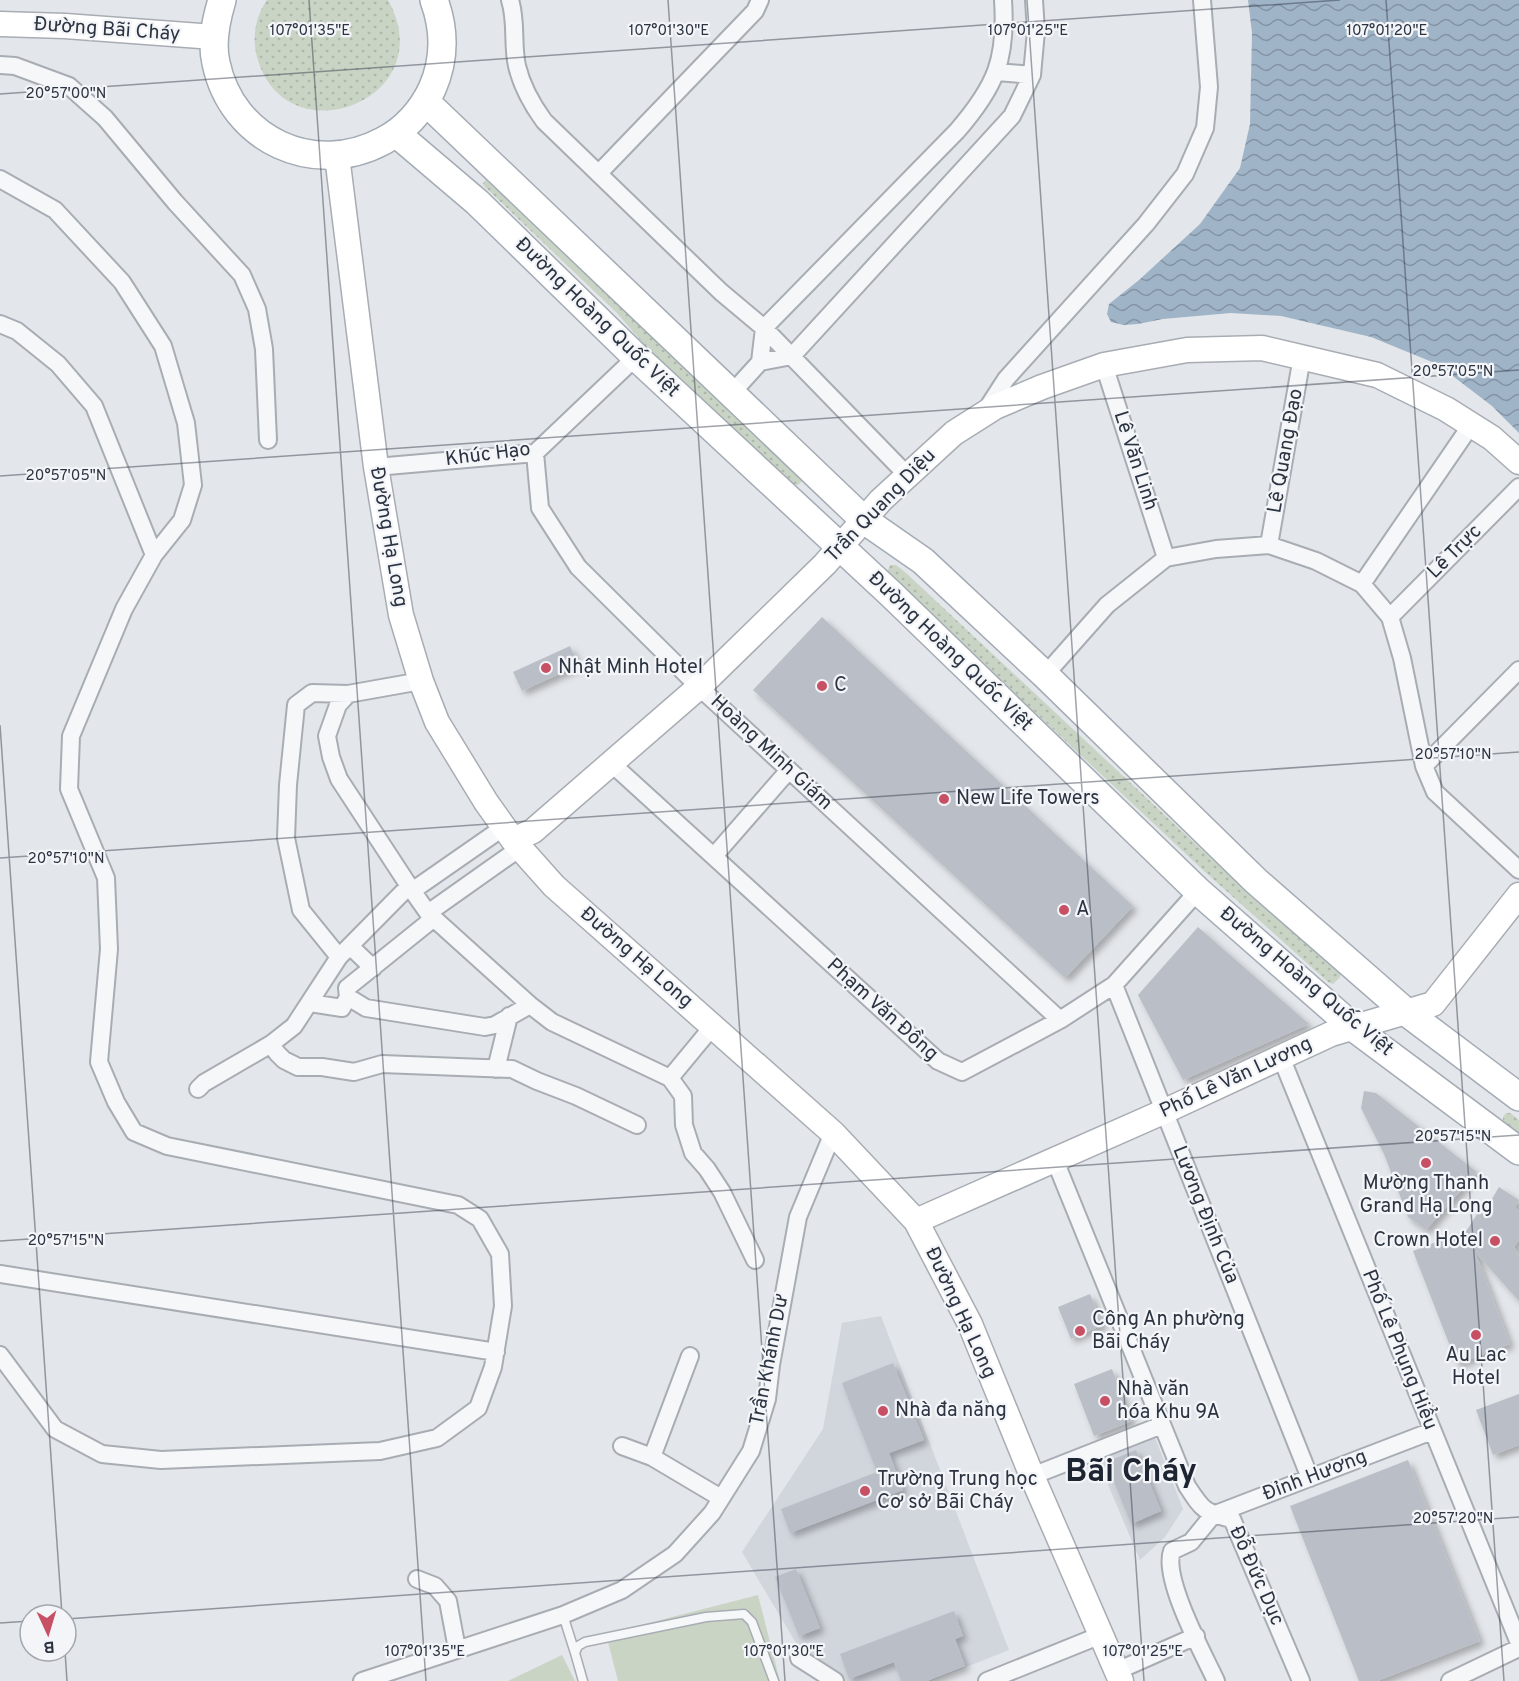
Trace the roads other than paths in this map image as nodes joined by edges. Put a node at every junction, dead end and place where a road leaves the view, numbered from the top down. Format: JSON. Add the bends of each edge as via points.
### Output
{"nodes":[{"id":1,"x":222,"y":0,"type":"edge"},
{"id":2,"x":434,"y":0,"type":"edge"},
{"id":3,"x":510,"y":0,"type":"edge"},
{"id":4,"x":760,"y":0,"type":"edge"},
{"id":5,"x":1003,"y":0,"type":"edge"},
{"id":6,"x":1034,"y":0,"type":"edge"},
{"id":7,"x":1202,"y":0,"type":"edge"},
{"id":8,"x":0,"y":24,"type":"edge"},
{"id":9,"x":214,"y":38,"type":"junction"},
{"id":10,"x":0,"y":65,"type":"edge"},
{"id":11,"x":997,"y":72,"type":"junction"},
{"id":12,"x":1032,"y":75,"type":"junction"},
{"id":13,"x":426,"y":102,"type":"junction"},
{"id":14,"x":397,"y":134,"type":"junction"},
{"id":15,"x":337,"y":156,"type":"junction"},
{"id":16,"x":598,"y":173,"type":"junction"},
{"id":17,"x":0,"y":179,"type":"edge"},
{"id":18,"x":0,"y":324,"type":"edge"},
{"id":19,"x":764,"y":328,"type":"junction"},
{"id":20,"x":792,"y":356,"type":"junction"},
{"id":21,"x":636,"y":357,"type":"junction"},
{"id":22,"x":1302,"y":357,"type":"junction"},
{"id":23,"x":760,"y":362,"type":"junction"},
{"id":24,"x":1104,"y":365,"type":"junction"},
{"id":25,"x":731,"y":394,"type":"junction"},
{"id":26,"x":983,"y":415,"type":"junction"},
{"id":27,"x":1471,"y":425,"type":"junction"},
{"id":28,"x":268,"y":440,"type":"dead end"},
{"id":29,"x":535,"y":453,"type":"junction"},
{"id":30,"x":1519,"y":462,"type":"edge"},
{"id":31,"x":375,"y":467,"type":"junction"},
{"id":32,"x":907,"y":475,"type":"junction"},
{"id":33,"x":1519,"y":487,"type":"edge"},
{"id":34,"x":864,"y":520,"type":"junction"},
{"id":35,"x":1269,"y":545,"type":"junction"},
{"id":36,"x":840,"y":547,"type":"junction"},
{"id":37,"x":154,"y":555,"type":"junction"},
{"id":38,"x":1166,"y":558,"type":"junction"},
{"id":39,"x":1362,"y":584,"type":"junction"},
{"id":40,"x":1390,"y":617,"type":"junction"},
{"id":41,"x":1519,"y":670,"type":"edge"},
{"id":42,"x":1045,"y":675,"type":"junction"},
{"id":43,"x":421,"y":681,"type":"junction"},
{"id":44,"x":699,"y":687,"type":"junction"},
{"id":45,"x":348,"y":694,"type":"junction"},
{"id":46,"x":610,"y":762,"type":"junction"},
{"id":47,"x":1424,"y":766,"type":"junction"},
{"id":48,"x":789,"y":770,"type":"junction"},
{"id":49,"x":512,"y":838,"type":"junction"},
{"id":50,"x":714,"y":856,"type":"junction"},
{"id":51,"x":1519,"y":870,"type":"edge"},
{"id":52,"x":411,"y":889,"type":"junction"},
{"id":53,"x":1198,"y":891,"type":"junction"},
{"id":54,"x":1519,"y":895,"type":"edge"},
{"id":55,"x":431,"y":916,"type":"junction"},
{"id":56,"x":345,"y":952,"type":"junction"},
{"id":57,"x":373,"y":968,"type":"junction"},
{"id":58,"x":1114,"y":985,"type":"junction"},
{"id":59,"x":348,"y":997,"type":"junction"},
{"id":60,"x":310,"y":1003,"type":"junction"},
{"id":61,"x":530,"y":1005,"type":"junction"},
{"id":62,"x":1407,"y":1012,"type":"junction"},
{"id":63,"x":509,"y":1016,"type":"junction"},
{"id":64,"x":1060,"y":1020,"type":"junction"},
{"id":65,"x":713,"y":1026,"type":"junction"},
{"id":66,"x":1354,"y":1028,"type":"junction"},
{"id":67,"x":271,"y":1044,"type":"junction"},
{"id":68,"x":1281,"y":1057,"type":"junction"},
{"id":69,"x":495,"y":1070,"type":"junction"},
{"id":70,"x":670,"y":1078,"type":"junction"},
{"id":71,"x":198,"y":1089,"type":"dead end"},
{"id":72,"x":1519,"y":1097,"type":"edge"},
{"id":73,"x":1163,"y":1112,"type":"junction"},
{"id":74,"x":637,"y":1125,"type":"dead end"},
{"id":75,"x":833,"y":1133,"type":"junction"},
{"id":76,"x":1519,"y":1151,"type":"edge"},
{"id":77,"x":1054,"y":1158,"type":"junction"},
{"id":78,"x":916,"y":1221,"type":"junction"},
{"id":79,"x":755,"y":1260,"type":"dead end"},
{"id":80,"x":0,"y":1274,"type":"edge"},
{"id":81,"x":496,"y":1352,"type":"junction"},
{"id":82,"x":0,"y":1354,"type":"edge"},
{"id":83,"x":690,"y":1356,"type":"dead end"},
{"id":84,"x":1162,"y":1425,"type":"junction"},
{"id":85,"x":1432,"y":1431,"type":"junction"},
{"id":86,"x":622,"y":1446,"type":"dead end"},
{"id":87,"x":652,"y":1457,"type":"junction"},
{"id":88,"x":1032,"y":1476,"type":"junction"},
{"id":89,"x":1310,"y":1478,"type":"junction"},
{"id":90,"x":721,"y":1498,"type":"junction"},
{"id":91,"x":1213,"y":1515,"type":"junction"},
{"id":92,"x":417,"y":1579,"type":"dead end"},
{"id":93,"x":563,"y":1615,"type":"junction"},
{"id":94,"x":1101,"y":1635,"type":"junction"},
{"id":95,"x":1196,"y":1636,"type":"junction"},
{"id":96,"x":1519,"y":1643,"type":"edge"},
{"id":97,"x":1519,"y":1648,"type":"edge"},
{"id":98,"x":457,"y":1649,"type":"junction"},
{"id":99,"x":574,"y":1653,"type":"junction"},
{"id":100,"x":799,"y":1658,"type":"dead end"},
{"id":101,"x":1119,"y":1676,"type":"edge"},
{"id":102,"x":362,"y":1681,"type":"edge"},
{"id":103,"x":583,"y":1681,"type":"edge"},
{"id":104,"x":774,"y":1681,"type":"edge"},
{"id":105,"x":835,"y":1681,"type":"edge"},
{"id":106,"x":987,"y":1681,"type":"edge"},
{"id":107,"x":1216,"y":1681,"type":"edge"},
{"id":108,"x":1301,"y":1681,"type":"edge"},
{"id":109,"x":1450,"y":1681,"type":"edge"}],
"edges":[{"from":1,"to":9,"type":"main road"},
{"from":2,"to":13,"type":"main road","via":[[441,19],[443,47],[438,76]]},
{"from":3,"to":16,"type":"street","via":[[515,15],[517,64],[528,99],[544,121]]},
{"from":4,"to":16,"type":"street","via":[[755,11]]},
{"from":5,"to":11,"type":"street","via":[[1005,31]]},
{"from":6,"to":12,"type":"street"},
{"from":7,"to":26,"type":"street","via":[[1209,87],[1205,128],[1185,174],[1146,224],[1006,379]]},
{"from":8,"to":9,"type":"main road","name":"Đường Bãi Cháy"},
{"from":9,"to":15,"type":"main road","via":[[215,62],[222,85],[249,124],[289,150]]},
{"from":10,"to":28,"type":"street","via":[[15,66],[69,86],[105,118],[242,275],[257,309],[264,349]]},
{"from":11,"to":12,"type":"street"},
{"from":11,"to":19,"type":"street","via":[[976,109],[957,131]]},
{"from":12,"to":20,"type":"street","via":[[1012,116]]},
{"from":13,"to":14,"type":"main road"},
{"from":13,"to":25,"type":"main road","name":"Đường Hoàng Quốc Việt"},
{"from":14,"to":15,"type":"main road","via":[[368,149]]},
{"from":14,"to":21,"type":"main road","name":"Đường Hoàng Quốc Việt","via":[[477,202]]},
{"from":15,"to":31,"type":"main road","name":"Đường Hạ Long"},
{"from":16,"to":19,"type":"street","via":[[721,292]]},
{"from":17,"to":37,"type":"street","via":[[55,210],[122,282],[163,346],[186,423],[193,485],[182,520]]},
{"from":18,"to":37,"type":"street","via":[[17,331],[58,364],[93,406]]},
{"from":19,"to":20,"type":"street"},
{"from":19,"to":23,"type":"street"},
{"from":20,"to":23,"type":"street"},
{"from":20,"to":32,"type":"street"},
{"from":21,"to":29,"type":"street","name":"Khúc Hạo"},
{"from":21,"to":36,"type":"main road","name":"Đường Hoàng Quốc Việt"},
{"from":22,"to":24,"type":"main road","name":"Trần Quang Diệu","via":[[1262,348],[1187,350]]},
{"from":22,"to":27,"type":"main road","name":"Trần Quang Diệu","via":[[1377,375]]},
{"from":22,"to":35,"type":"street","name":"Lê Quang Đạo"},
{"from":23,"to":25,"type":"street"},
{"from":24,"to":26,"type":"main road","name":"Trần Quang Diệu","via":[[995,406]]},
{"from":24,"to":38,"type":"street","name":"Lê Văn Linh"},
{"from":25,"to":34,"type":"main road","name":"Đường Hoàng Quốc Việt"},
{"from":26,"to":32,"type":"main road","name":"Trần Quang Diệu","via":[[954,433]]},
{"from":27,"to":30,"type":"main road","name":"Trần Quang Diệu"},
{"from":27,"to":39,"type":"street"},
{"from":29,"to":31,"type":"street","name":"Khúc Hạo"},
{"from":29,"to":44,"type":"street","name":"Hoàng Minh Giám","via":[[540,508],[578,567]]},
{"from":31,"to":43,"type":"main road","name":"Đường Hạ Long","via":[[401,615]]},
{"from":32,"to":34,"type":"main road","name":"Trần Quang Diệu"},
{"from":33,"to":40,"type":"street","name":"Lê Trực"},
{"from":34,"to":36,"type":"main road","name":"Trần Quang Diệu"},
{"from":34,"to":42,"type":"main road","name":"Đường Hoàng Quốc Việt","via":[[923,561]]},
{"from":35,"to":38,"type":"street"},
{"from":35,"to":39,"type":"street","via":[[1316,561]]},
{"from":36,"to":44,"type":"main road","name":"Trần Quang Diệu"},
{"from":36,"to":53,"type":"main road","name":"Đường Hoàng Quốc Việt"},
{"from":37,"to":81,"type":"street","via":[[124,609],[70,735],[69,789],[106,878],[110,949],[99,1062],[116,1102],[134,1132],[167,1146],[458,1205],[480,1219],[500,1254],[503,1306]]},
{"from":38,"to":42,"type":"street","via":[[1107,605]]},
{"from":39,"to":40,"type":"street"},
{"from":40,"to":47,"type":"street"},
{"from":41,"to":47,"type":"street"},
{"from":42,"to":62,"type":"main road","name":"Đường Hoàng Quốc Việt","via":[[1256,881]]},
{"from":43,"to":45,"type":"street"},
{"from":43,"to":49,"type":"main road","name":"Đường Hạ Long","via":[[437,722]]},
{"from":44,"to":46,"type":"main road","name":"Trần Quang Diệu"},
{"from":44,"to":48,"type":"street","name":"Hoàng Minh Giám"},
{"from":45,"to":52,"type":"street","via":[[338,705],[327,736],[331,757],[339,779]]},
{"from":45,"to":56,"type":"street","via":[[312,693],[296,705],[286,838],[301,910]]},
{"from":46,"to":49,"type":"main road","name":"Trần Quang Diệu","via":[[533,831]]},
{"from":46,"to":50,"type":"street","name":"Phạm Văn Đồng"},
{"from":47,"to":51,"type":"street","via":[[1435,792]]},
{"from":48,"to":50,"type":"street"},
{"from":48,"to":64,"type":"street","name":"Hoàng Minh Giám"},
{"from":49,"to":52,"type":"street"},
{"from":49,"to":55,"type":"street"},
{"from":49,"to":65,"type":"main road","name":"Đường Hạ Long","via":[[554,886]]},
{"from":50,"to":64,"type":"street","name":"Phạm Văn Đồng","via":[[938,1061],[962,1072]]},
{"from":52,"to":55,"type":"street"},
{"from":52,"to":56,"type":"street"},
{"from":53,"to":58,"type":"street","name":"Phạm Văn Đồng"},
{"from":53,"to":66,"type":"main road","name":"Đường Hoàng Quốc Việt"},
{"from":54,"to":62,"type":"main road","name":"Phố Lê Văn Lương","via":[[1433,1004]]},
{"from":55,"to":57,"type":"street"},
{"from":55,"to":61,"type":"street"},
{"from":56,"to":57,"type":"street"},
{"from":56,"to":60,"type":"street"},
{"from":57,"to":59,"type":"street","via":[[347,988]]},
{"from":58,"to":64,"type":"street","name":"Phạm Văn Đồng"},
{"from":58,"to":73,"type":"street","name":"Lương Định Của"},
{"from":59,"to":60,"type":"street","via":[[342,1008]]},
{"from":59,"to":63,"type":"street","via":[[366,1008],[473,1026],[495,1025]]},
{"from":60,"to":67,"type":"street","via":[[294,1026]]},
{"from":61,"to":63,"type":"street"},
{"from":61,"to":70,"type":"street","via":[[580,1037]]},
{"from":62,"to":66,"type":"main road","name":"Phố Lê Văn Lương"},
{"from":62,"to":72,"type":"main road","name":"Đường Hoàng Quốc Việt"},
{"from":63,"to":69,"type":"street"},
{"from":65,"to":70,"type":"street"},
{"from":65,"to":75,"type":"main road","name":"Đường Hạ Long"},
{"from":66,"to":68,"type":"main road","name":"Phố Lê Văn Lương"},
{"from":66,"to":76,"type":"main road","name":"Đường Hoàng Quốc Việt"},
{"from":67,"to":69,"type":"street","via":[[284,1060],[298,1067],[354,1072],[382,1064]]},
{"from":67,"to":71,"type":"street"},
{"from":68,"to":73,"type":"main road","name":"Phố Lê Văn Lương"},
{"from":68,"to":85,"type":"street","name":"Phố Lê Phụng Hiểu"},
{"from":69,"to":74,"type":"street","via":[[512,1069]]},
{"from":70,"to":79,"type":"street","via":[[683,1096],[684,1125],[693,1153],[722,1192]]},
{"from":73,"to":77,"type":"main road","name":"Phố Lê Văn Lương"},
{"from":73,"to":89,"type":"street","name":"Lương Định Của"},
{"from":75,"to":78,"type":"main road","name":"Đường Hạ Long"},
{"from":75,"to":90,"type":"street","name":"Trần Khánh Dư","via":[[798,1217],[767,1399],[750,1451]]},
{"from":77,"to":78,"type":"main road","name":"Phố Lê Văn Lương"},
{"from":77,"to":84,"type":"street","name":"Đỗ Đức Dục"},
{"from":78,"to":88,"type":"main road","name":"Đường Hạ Long","via":[[970,1324]]},
{"from":80,"to":81,"type":"street"},
{"from":81,"to":82,"type":"street","via":[[478,1408],[437,1438],[380,1451],[161,1460],[102,1454],[55,1429]]},
{"from":83,"to":87,"type":"street"},
{"from":84,"to":88,"type":"street"},
{"from":84,"to":91,"type":"street","name":"Đỗ Đức Dục","via":[[1187,1486],[1200,1507]]},
{"from":85,"to":89,"type":"street","name":"Đỉnh Hương"},
{"from":85,"to":96,"type":"street","name":"Phố Lê Phụng Hiểu"},
{"from":86,"to":87,"type":"street"},
{"from":87,"to":90,"type":"street"},
{"from":88,"to":94,"type":"main road","name":"Đường Hạ Long"},
{"from":89,"to":91,"type":"street","name":"Đỉnh Hương"},
{"from":90,"to":93,"type":"street","name":"Trần Khánh Dư","via":[[675,1554],[622,1590]]},
{"from":91,"to":95,"type":"street","name":"Đỉnh Hương","via":[[1191,1542],[1172,1551],[1169,1558],[1171,1578]]},
{"from":91,"to":108,"type":"street","name":"Đỗ Đức Dục","via":[[1232,1519]]},
{"from":92,"to":98,"type":"street","via":[[435,1586],[448,1601]]},
{"from":93,"to":98,"type":"street","name":"Trần Khánh Dư"},
{"from":93,"to":99,"type":"lane"},
{"from":94,"to":101,"type":"main road","name":"Đường Hạ Long"},
{"from":94,"to":106,"type":"street"},
{"from":95,"to":101,"type":"street"},
{"from":95,"to":107,"type":"street","name":"Đỉnh Hương"},
{"from":97,"to":109,"type":"street"},
{"from":98,"to":102,"type":"street","name":"Trần Khánh Dư"},
{"from":99,"to":103,"type":"lane"},
{"from":99,"to":104,"type":"lane","via":[[585,1642],[706,1617],[744,1614],[752,1622]]},
{"from":100,"to":105,"type":"street"}]}
